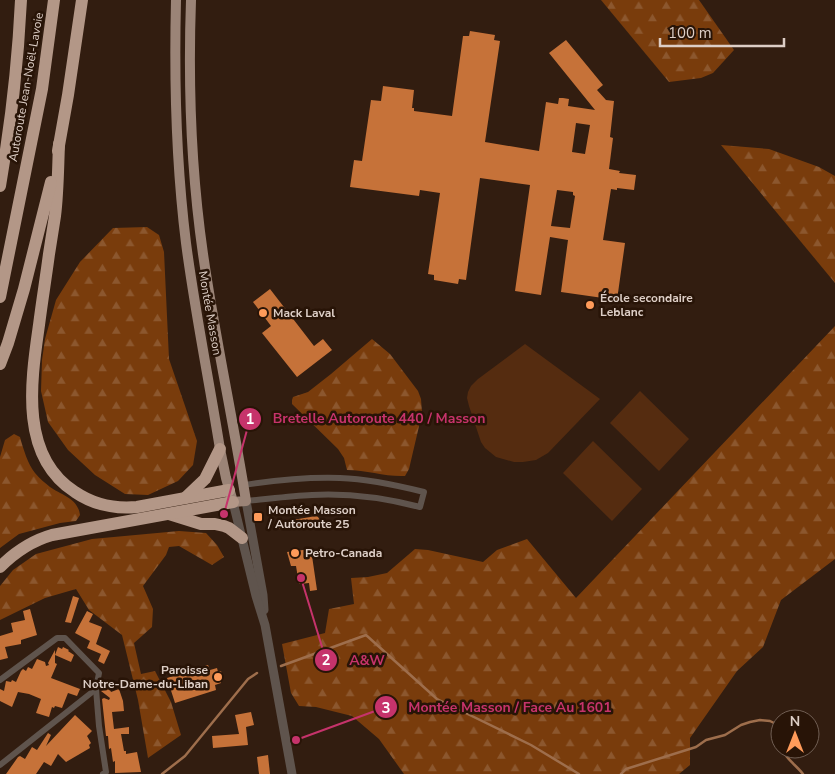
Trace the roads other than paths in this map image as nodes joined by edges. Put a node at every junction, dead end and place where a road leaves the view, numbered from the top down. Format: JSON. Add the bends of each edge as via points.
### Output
{"nodes":[{"id":1,"x":21,"y":0,"type":"edge"},
{"id":2,"x":54,"y":0,"type":"edge"},
{"id":3,"x":82,"y":0,"type":"edge"},
{"id":4,"x":176,"y":0,"type":"edge"},
{"id":5,"x":191,"y":0,"type":"edge"},
{"id":6,"x":59,"y":144,"type":"junction"},
{"id":7,"x":0,"y":186,"type":"edge"},
{"id":8,"x":0,"y":297,"type":"edge"},
{"id":9,"x":0,"y":364,"type":"edge"},
{"id":10,"x":220,"y":449,"type":"junction"},
{"id":11,"x":244,"y":485,"type":"junction"},
{"id":12,"x":231,"y":496,"type":"junction"},
{"id":13,"x":185,"y":498,"type":"junction"},
{"id":14,"x":246,"y":501,"type":"junction"},
{"id":15,"x":167,"y":514,"type":"junction"},
{"id":16,"x":242,"y":538,"type":"junction"},
{"id":17,"x":0,"y":567,"type":"edge"},
{"id":18,"x":265,"y":625,"type":"junction"},
{"id":19,"x":0,"y":680,"type":"edge"},
{"id":20,"x":96,"y":689,"type":"junction"},
{"id":21,"x":0,"y":765,"type":"edge"},
{"id":22,"x":103,"y":774,"type":"edge"},
{"id":23,"x":292,"y":774,"type":"edge"}],
"edges":[{"from":1,"to":7,"type":"highway","name":"Autoroute Jean-Noël-Lavoie","via":[[13,94]]},
{"from":2,"to":8,"type":"highway","name":"Autoroute Jean-Noël-Lavoie","via":[[40,97]]},
{"from":3,"to":6,"type":"highway"},
{"from":4,"to":10,"type":"main road","name":"Montée Masson","via":[[175,100],[180,189]]},
{"from":5,"to":11,"type":"main road","name":"Montée Masson","via":[[194,161],[203,253]]},
{"from":6,"to":9,"type":"highway","via":[[35,247]]},
{"from":6,"to":13,"type":"highway","via":[[55,215],[32,380],[33,415],[39,445],[58,478],[94,502],[127,508]]},
{"from":10,"to":12,"type":"main road","name":"Montée Masson"},
{"from":10,"to":13,"type":"highway","via":[[205,479]]},
{"from":11,"to":12,"type":"main road"},
{"from":11,"to":14,"type":"main road","name":"Montée Masson"},
{"from":11,"to":14,"type":"street","via":[[305,478],[340,478],[424,492],[420,507],[341,495]]},
{"from":12,"to":13,"type":"highway"},
{"from":12,"to":14,"type":"main road"},
{"from":12,"to":15,"type":"highway"},
{"from":12,"to":16,"type":"street","name":"Montée Masson"},
{"from":14,"to":18,"type":"street","name":"Montée Masson","via":[[263,595]]},
{"from":15,"to":16,"type":"highway","via":[[201,524],[224,526]]},
{"from":15,"to":17,"type":"highway","via":[[44,538],[20,550]]},
{"from":16,"to":18,"type":"street","name":"Montée Masson"},
{"from":18,"to":23,"type":"street","name":"Montée Masson"},
{"from":19,"to":20,"type":"street","via":[[58,638],[65,638],[99,674]]},
{"from":20,"to":21,"type":"street"},
{"from":20,"to":22,"type":"street","via":[[106,772]]}]}
